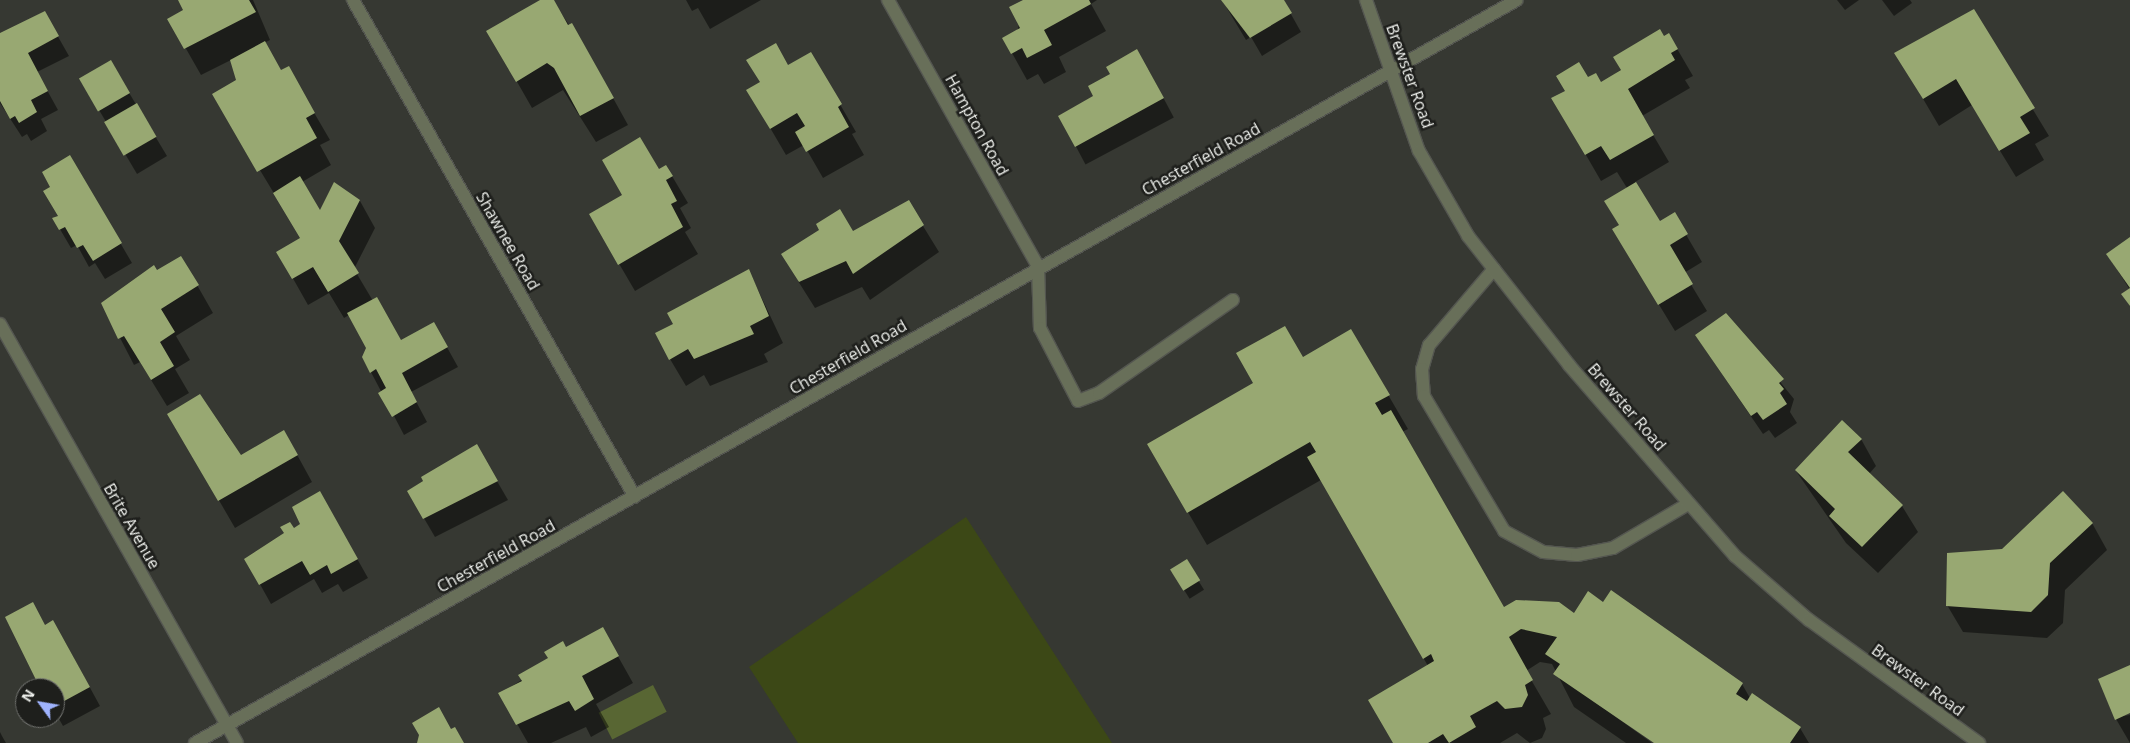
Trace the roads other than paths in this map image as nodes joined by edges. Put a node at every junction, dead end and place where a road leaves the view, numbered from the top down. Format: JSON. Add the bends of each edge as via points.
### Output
{"nodes":[{"id":1,"x":353,"y":0,"type":"edge"},
{"id":2,"x":888,"y":0,"type":"edge"},
{"id":3,"x":1366,"y":0,"type":"edge"},
{"id":4,"x":1517,"y":0,"type":"edge"},
{"id":5,"x":1389,"y":71,"type":"junction"},
{"id":6,"x":1038,"y":266,"type":"junction"},
{"id":7,"x":1494,"y":269,"type":"junction"},
{"id":8,"x":1233,"y":300,"type":"dead end"},
{"id":9,"x":0,"y":324,"type":"edge"},
{"id":10,"x":635,"y":497,"type":"junction"},
{"id":11,"x":1688,"y":504,"type":"junction"},
{"id":12,"x":227,"y":725,"type":"junction"},
{"id":13,"x":195,"y":743,"type":"edge"},
{"id":14,"x":237,"y":743,"type":"edge"},
{"id":15,"x":1979,"y":743,"type":"edge"}],
"edges":[{"from":1,"to":10,"type":"street","name":"Shawnee Road"},
{"from":2,"to":6,"type":"street","name":"Hampton Road"},
{"from":3,"to":5,"type":"street","name":"Brewster Road"},
{"from":4,"to":5,"type":"street","name":"Chesterfield Road"},
{"from":5,"to":6,"type":"street","name":"Chesterfield Road"},
{"from":5,"to":7,"type":"street","name":"Brewster Road","via":[[1419,150],[1468,236]]},
{"from":6,"to":8,"type":"street","via":[[1040,328],[1078,401],[1099,393]]},
{"from":6,"to":10,"type":"street","name":"Chesterfield Road"},
{"from":7,"to":11,"type":"street","name":"Brewster Road"},
{"from":7,"to":11,"type":"street","via":[[1429,345],[1422,369],[1424,396],[1504,531],[1543,552],[1577,555],[1613,548]]},
{"from":9,"to":12,"type":"street","name":"Brite Avenue"},
{"from":10,"to":12,"type":"street","name":"Chesterfield Road"},
{"from":11,"to":15,"type":"street","name":"Brewster Road","via":[[1735,556],[1809,620]]},
{"from":12,"to":13,"type":"street","name":"Chesterfield Road"},
{"from":12,"to":14,"type":"street","name":"Brite Avenue"}]}
